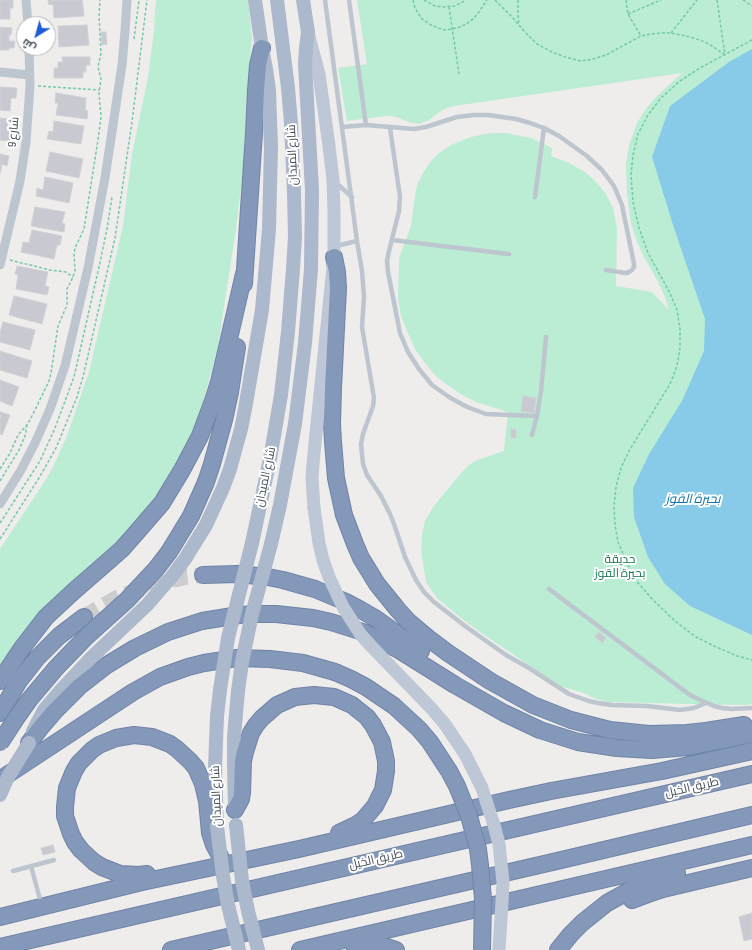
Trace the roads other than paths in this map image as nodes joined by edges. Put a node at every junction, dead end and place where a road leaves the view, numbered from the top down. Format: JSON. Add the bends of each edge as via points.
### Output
{"nodes":[{"id":1,"x":26,"y":0,"type":"edge"},
{"id":2,"x":127,"y":0,"type":"edge"},
{"id":3,"x":255,"y":0,"type":"edge"},
{"id":4,"x":278,"y":0,"type":"edge"},
{"id":5,"x":303,"y":0,"type":"edge"},
{"id":6,"x":325,"y":0,"type":"edge"},
{"id":7,"x":349,"y":0,"type":"edge"},
{"id":8,"x":27,"y":16,"type":"edge"},
{"id":9,"x":308,"y":32,"type":"junction"},
{"id":10,"x":262,"y":48,"type":"junction"},
{"id":11,"x":29,"y":56,"type":"edge"},
{"id":12,"x":0,"y":72,"type":"edge"},
{"id":13,"x":30,"y":75,"type":"junction"},
{"id":14,"x":366,"y":125,"type":"junction"},
{"id":15,"x":342,"y":127,"type":"junction"},
{"id":16,"x":390,"y":128,"type":"junction"},
{"id":17,"x":544,"y":128,"type":"junction"},
{"id":18,"x":332,"y":180,"type":"junction"},
{"id":19,"x":352,"y":197,"type":"junction"},
{"id":20,"x":535,"y":197,"type":"dead end"},
{"id":21,"x":4,"y":230,"type":"edge"},
{"id":22,"x":392,"y":240,"type":"junction"},
{"id":23,"x":357,"y":241,"type":"junction"},
{"id":24,"x":334,"y":252,"type":"junction"},
{"id":25,"x":509,"y":254,"type":"dead end"},
{"id":26,"x":1,"y":261,"type":"edge"},
{"id":27,"x":606,"y":270,"type":"dead end"},
{"id":28,"x":244,"y":274,"type":"junction"},
{"id":29,"x":546,"y":337,"type":"dead end"},
{"id":30,"x":537,"y":416,"type":"junction"},
{"id":31,"x":532,"y":435,"type":"dead end"},
{"id":32,"x":0,"y":504,"type":"edge"},
{"id":33,"x":203,"y":575,"type":"tunnel mouth"},
{"id":34,"x":549,"y":589,"type":"dead end"},
{"id":35,"x":84,"y":617,"type":"tunnel mouth"},
{"id":36,"x":0,"y":681,"type":"edge"},
{"id":37,"x":706,"y":703,"type":"junction"},
{"id":38,"x":752,"y":708,"type":"edge"},
{"id":39,"x":0,"y":713,"type":"edge"},
{"id":40,"x":504,"y":713,"type":"junction"},
{"id":41,"x":752,"y":724,"type":"edge"},
{"id":42,"x":752,"y":734,"type":"edge"},
{"id":43,"x":29,"y":743,"type":"junction"},
{"id":44,"x":0,"y":744,"type":"edge"},
{"id":45,"x":752,"y":751,"type":"edge"},
{"id":46,"x":752,"y":774,"type":"edge"},
{"id":47,"x":0,"y":779,"type":"edge"},
{"id":48,"x":0,"y":795,"type":"edge"},
{"id":49,"x":752,"y":814,"type":"edge"},
{"id":50,"x":236,"y":818,"type":"junction"},
{"id":51,"x":213,"y":826,"type":"junction"},
{"id":52,"x":752,"y":845,"type":"edge"},
{"id":53,"x":299,"y":849,"type":"junction"},
{"id":54,"x":752,"y":855,"type":"edge"},
{"id":55,"x":220,"y":856,"type":"joint"},
{"id":56,"x":54,"y":860,"type":"dead end"},
{"id":57,"x":32,"y":866,"type":"junction"},
{"id":58,"x":752,"y":868,"type":"edge"},
{"id":59,"x":13,"y":871,"type":"dead end"},
{"id":60,"x":188,"y":872,"type":"junction"},
{"id":61,"x":483,"y":899,"type":"junction"},
{"id":62,"x":42,"y":907,"type":"junction"},
{"id":63,"x":0,"y":917,"type":"edge"},
{"id":64,"x":0,"y":947,"type":"edge"},
{"id":65,"x":171,"y":950,"type":"edge"},
{"id":66,"x":239,"y":950,"type":"edge"},
{"id":67,"x":258,"y":950,"type":"edge"},
{"id":68,"x":300,"y":950,"type":"edge"},
{"id":69,"x":329,"y":950,"type":"edge"},
{"id":70,"x":396,"y":950,"type":"edge"},
{"id":71,"x":472,"y":950,"type":"edge"},
{"id":72,"x":482,"y":950,"type":"edge"},
{"id":73,"x":499,"y":950,"type":"edge"},
{"id":74,"x":558,"y":950,"type":"edge"},
{"id":75,"x":566,"y":950,"type":"edge"}],
"edges":[{"from":1,"to":8,"type":"street"},
{"from":2,"to":32,"type":"street","via":[[122,65],[105,178],[88,268],[68,352],[58,388],[41,429],[21,470]]},
{"from":3,"to":10,"type":"main road"},
{"from":4,"to":51,"type":"main road","name":"شارع الميدان","bridge":true,"via":[[291,123],[294,261],[281,395],[270,459],[228,638],[220,690]]},
{"from":5,"to":9,"type":"main road","name":"شارع الميدان"},
{"from":6,"to":15,"type":"lane"},
{"from":7,"to":14,"type":"lane"},
{"from":9,"to":18,"type":"main road","via":[[319,74]]},
{"from":9,"to":50,"type":"main road","name":"شارع الميدان","bridge":true,"via":[[305,64],[312,232],[306,343],[288,464],[242,662],[234,744]]},
{"from":10,"to":28,"type":"highway","via":[[256,90]]},
{"from":10,"to":43,"type":"main road","via":[[270,111],[269,229],[262,310],[241,430],[230,469],[215,507],[185,559],[147,605],[86,663],[44,710]]},
{"from":11,"to":13,"type":"street","name":"شارع 9"},
{"from":12,"to":13,"type":"street"},
{"from":13,"to":21,"type":"street","name":"شارع 9","via":[[26,142],[20,181]]},
{"from":14,"to":15,"type":"lane"},
{"from":14,"to":16,"type":"lane"},
{"from":15,"to":19,"type":"lane"},
{"from":16,"to":17,"type":"lane","via":[[414,129],[457,117],[481,115],[516,119]]},
{"from":16,"to":22,"type":"lane","via":[[400,197]]},
{"from":17,"to":20,"type":"lane"},
{"from":17,"to":27,"type":"lane","via":[[573,145],[597,165],[614,186],[622,205],[634,267],[626,273]]},
{"from":18,"to":19,"type":"lane"},
{"from":18,"to":24,"type":"main road"},
{"from":19,"to":23,"type":"lane"},
{"from":21,"to":26,"type":"street","name":"شارع 9"},
{"from":22,"to":25,"type":"lane"},
{"from":22,"to":30,"type":"lane","via":[[387,261],[400,333],[408,352],[432,385],[467,407],[486,414]]},
{"from":23,"to":24,"type":"lane"},
{"from":23,"to":37,"type":"lane","via":[[364,286],[362,327],[374,398],[361,444],[363,464],[384,502],[409,566],[424,592],[441,608],[506,655],[574,696],[612,705],[642,705],[680,710]]},
{"from":24,"to":41,"type":"highway","via":[[338,288],[332,424],[336,478],[344,515],[355,544],[377,584],[398,610],[428,638],[490,681],[533,705],[571,720],[610,730],[649,734],[706,731]]},
{"from":24,"to":73,"type":"main road","bridge":true,"via":[[312,478],[316,526],[323,560],[333,588],[358,630],[444,723],[465,754],[482,788],[494,825],[501,863]]},
{"from":28,"to":36,"type":"highway","via":[[213,401],[191,454],[172,487],[150,518],[122,549],[46,617]]},
{"from":28,"to":44,"type":"highway","bridge":true,"via":[[239,335],[230,392],[206,482],[191,516],[156,569],[51,673],[29,700]]},
{"from":29,"to":30,"type":"lane"},
{"from":30,"to":31,"type":"lane"},
{"from":33,"to":40,"type":"highway","via":[[237,574],[268,577],[315,589],[346,602],[381,623]]},
{"from":34,"to":37,"type":"lane","via":[[690,695]]},
{"from":35,"to":39,"type":"highway","via":[[59,636],[37,658],[19,681]]},
{"from":37,"to":38,"type":"lane","via":[[731,709]]},
{"from":40,"to":42,"type":"highway","via":[[558,736],[597,746],[628,749],[688,747]]},
{"from":40,"to":43,"type":"highway","via":[[383,641],[349,627],[313,618],[257,614],[202,621],[151,639],[93,676],[54,712]]},
{"from":43,"to":48,"type":"main road","bridge":true,"via":[[11,771]]},
{"from":45,"to":53,"type":"highway","via":[[523,797]]},
{"from":46,"to":64,"type":"highway","name":"طريق الخيل"},
{"from":47,"to":61,"type":"highway","bridge":true,"via":[[133,692],[174,671],[237,658],[292,661],[318,667],[351,679],[394,706],[419,729],[440,756],[469,816],[478,849]]},
{"from":49,"to":65,"type":"highway"},
{"from":50,"to":53,"type":"highway","via":[[242,793],[243,761],[247,742],[256,725],[269,711],[295,697],[314,695],[334,697],[352,705],[370,721],[382,742],[386,761],[383,790],[375,806],[356,825],[340,833],[315,840]]},
{"from":50,"to":67,"type":"main road","name":"شارع الميدان","bridge":true,"via":[[242,881]]},
{"from":51,"to":55,"type":"highway","via":[[210,833]]},
{"from":51,"to":60,"type":"highway","via":[[206,792],[196,768],[170,744],[152,737],[125,736],[99,745],[79,763],[70,779],[64,806],[67,825],[75,842],[94,862],[111,871],[129,875],[169,870]]},
{"from":52,"to":68,"type":"highway"},
{"from":53,"to":60,"type":"highway"},
{"from":54,"to":74,"type":"highway","via":[[670,874],[636,887],[594,913]]},
{"from":55,"to":66,"type":"main road","bridge":true},
{"from":56,"to":57,"type":"lane"},
{"from":57,"to":59,"type":"lane"},
{"from":57,"to":62,"type":"lane"},
{"from":58,"to":75,"type":"highway","via":[[686,883],[648,894],[620,906],[606,914]]},
{"from":60,"to":62,"type":"highway"},
{"from":61,"to":71,"type":"highway","via":[[476,917]]},
{"from":61,"to":72,"type":"highway","bridge":true},
{"from":62,"to":63,"type":"highway"},
{"from":69,"to":70,"type":"highway","via":[[355,944],[384,946]]}]}
